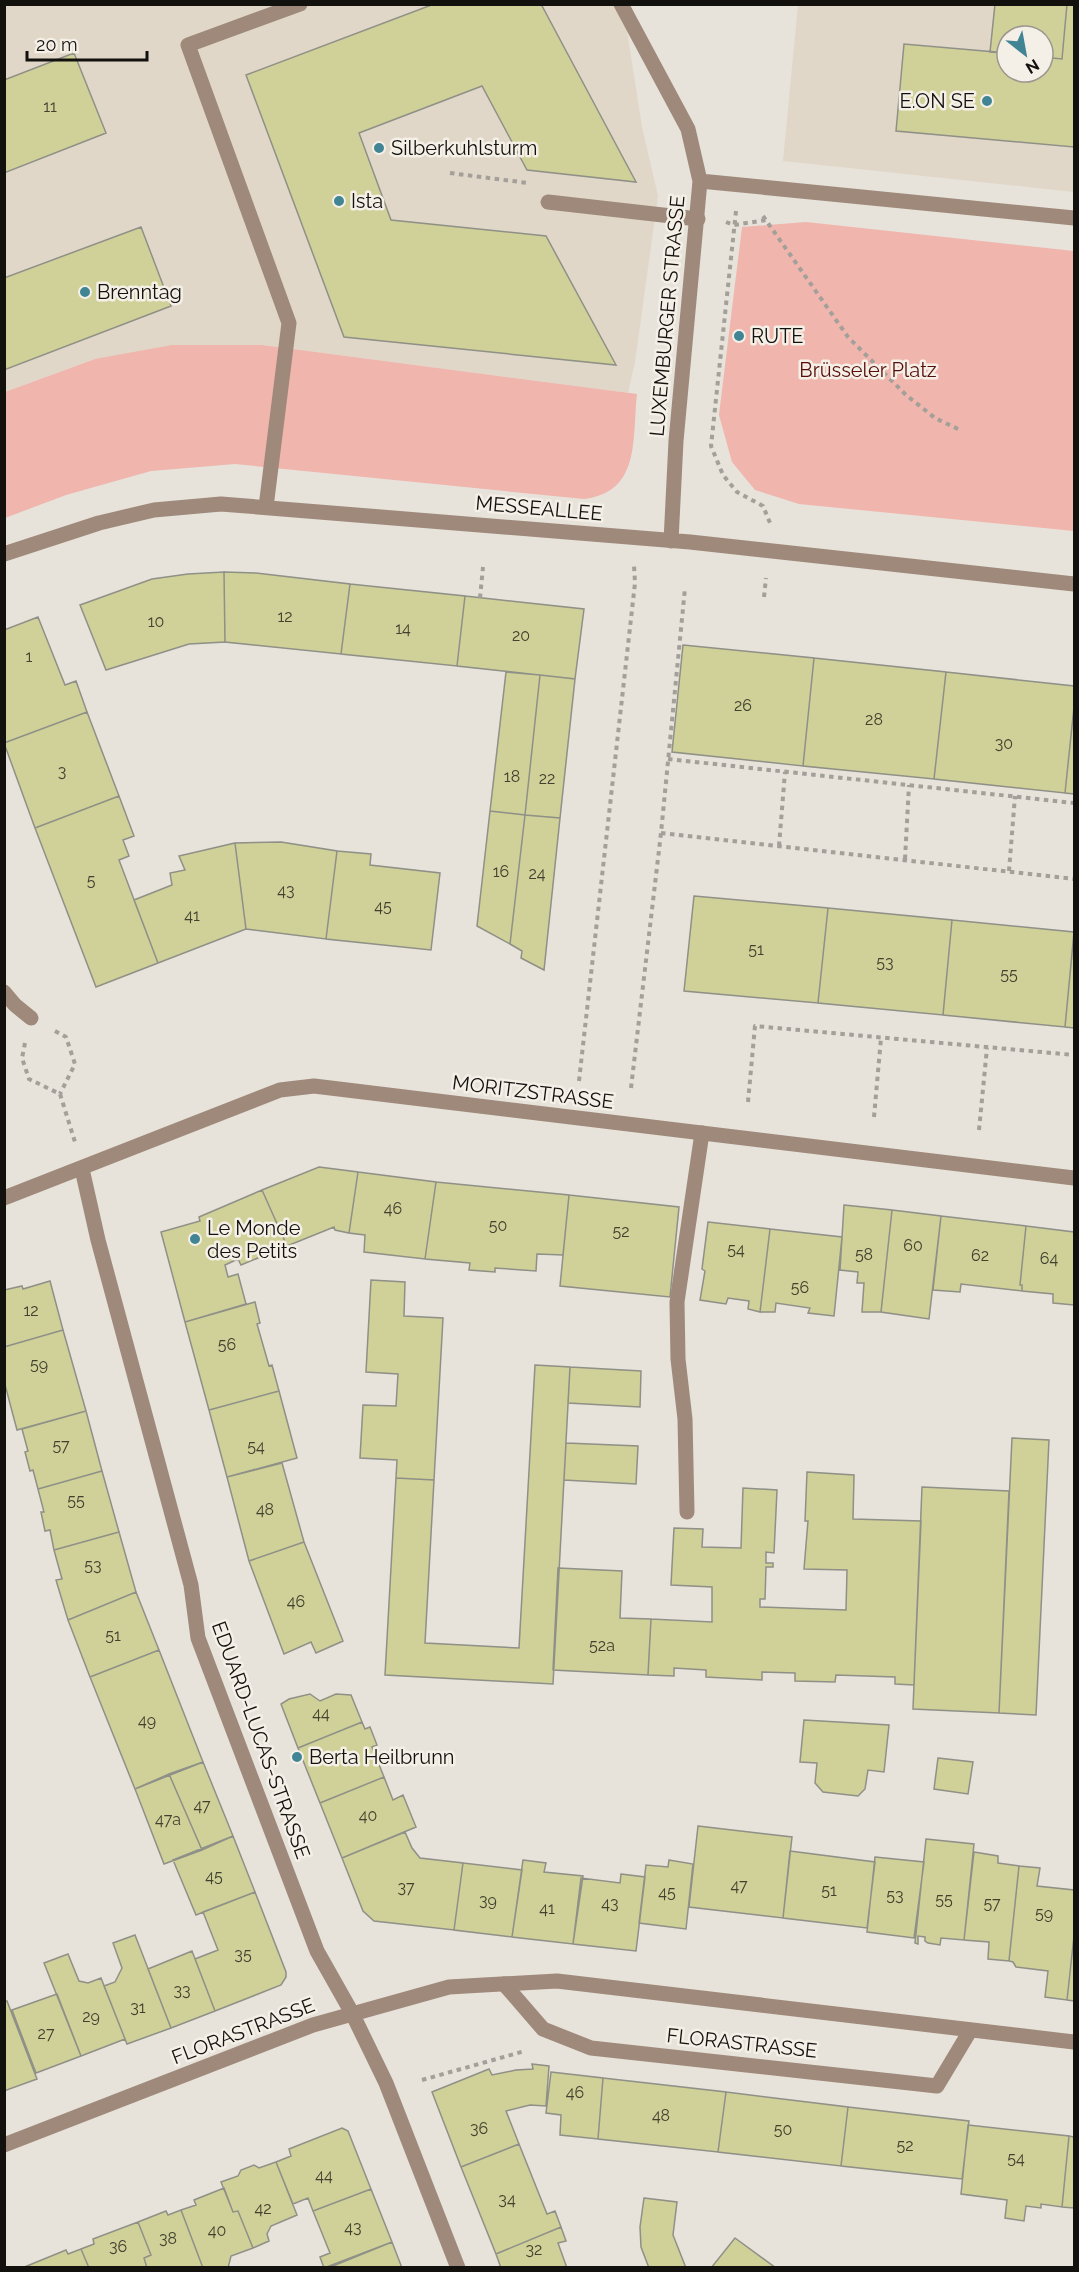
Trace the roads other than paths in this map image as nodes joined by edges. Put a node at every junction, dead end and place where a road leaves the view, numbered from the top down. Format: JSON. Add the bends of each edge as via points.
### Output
{"nodes":[{"id":1,"x":300,"y":4,"type":"edge"},
{"id":2,"x":621,"y":4,"type":"edge"},
{"id":3,"x":700,"y":181,"type":"junction"},
{"id":4,"x":548,"y":202,"type":"road end"},
{"id":5,"x":1074,"y":218,"type":"edge"},
{"id":6,"x":698,"y":219,"type":"junction"},
{"id":7,"x":266,"y":507,"type":"junction"},
{"id":8,"x":671,"y":541,"type":"junction"},
{"id":9,"x":4,"y":554,"type":"edge"},
{"id":10,"x":1074,"y":584,"type":"edge"},
{"id":11,"x":4,"y":992,"type":"edge"},
{"id":12,"x":31,"y":1018,"type":"road end"},
{"id":13,"x":702,"y":1133,"type":"junction"},
{"id":14,"x":82,"y":1169,"type":"junction"},
{"id":15,"x":1074,"y":1178,"type":"edge"},
{"id":16,"x":4,"y":1198,"type":"edge"},
{"id":17,"x":687,"y":1512,"type":"dead end"},
{"id":18,"x":504,"y":1984,"type":"junction"},
{"id":19,"x":352,"y":2013,"type":"junction"},
{"id":20,"x":970,"y":2031,"type":"junction"},
{"id":21,"x":1074,"y":2042,"type":"edge"},
{"id":22,"x":4,"y":2145,"type":"edge"},
{"id":23,"x":458,"y":2268,"type":"edge"}],
"edges":[{"from":1,"to":7,"type":"street","via":[[188,45],[289,323]]},
{"from":2,"to":3,"type":"street","name":"LUXEMBURGER STRASSE","via":[[688,129]]},
{"from":3,"to":5,"type":"street"},
{"from":3,"to":6,"type":"street","name":"LUXEMBURGER STRASSE"},
{"from":4,"to":6,"type":"street"},
{"from":6,"to":8,"type":"street","name":"LUXEMBURGER STRASSE","via":[[676,441]]},
{"from":7,"to":8,"type":"street","name":"MESSEALLEE"},
{"from":7,"to":9,"type":"street","name":"MESSEALLEE","via":[[221,504],[154,510],[99,523]]},
{"from":8,"to":10,"type":"street","name":"MESSEALLEE"},
{"from":11,"to":12,"type":"street"},
{"from":13,"to":14,"type":"street","name":"MORITZSTRASSE","via":[[314,1086],[280,1090]]},
{"from":13,"to":15,"type":"street","name":"MORITZSTRASSE"},
{"from":13,"to":17,"type":"street","via":[[677,1302],[678,1359],[686,1419]]},
{"from":14,"to":16,"type":"street","name":"MORITZSTRASSE"},
{"from":14,"to":19,"type":"street","name":"EDUARD-LUCAS-STRASSE","via":[[191,1585],[198,1638],[317,1951]]},
{"from":18,"to":19,"type":"street","name":"FLORASTRASSE","via":[[448,1987]]},
{"from":18,"to":20,"type":"street","name":"FLORASTRASSE","via":[[557,1981]]},
{"from":18,"to":20,"type":"street","name":"FLORASTRASSE","via":[[543,2029],[591,2048],[937,2086]]},
{"from":19,"to":22,"type":"street","name":"FLORASTRASSE"},
{"from":19,"to":23,"type":"street","name":"EDUARD-LUCAS-STRASSE","via":[[386,2084]]},
{"from":20,"to":21,"type":"street","name":"FLORASTRASSE"}]}
